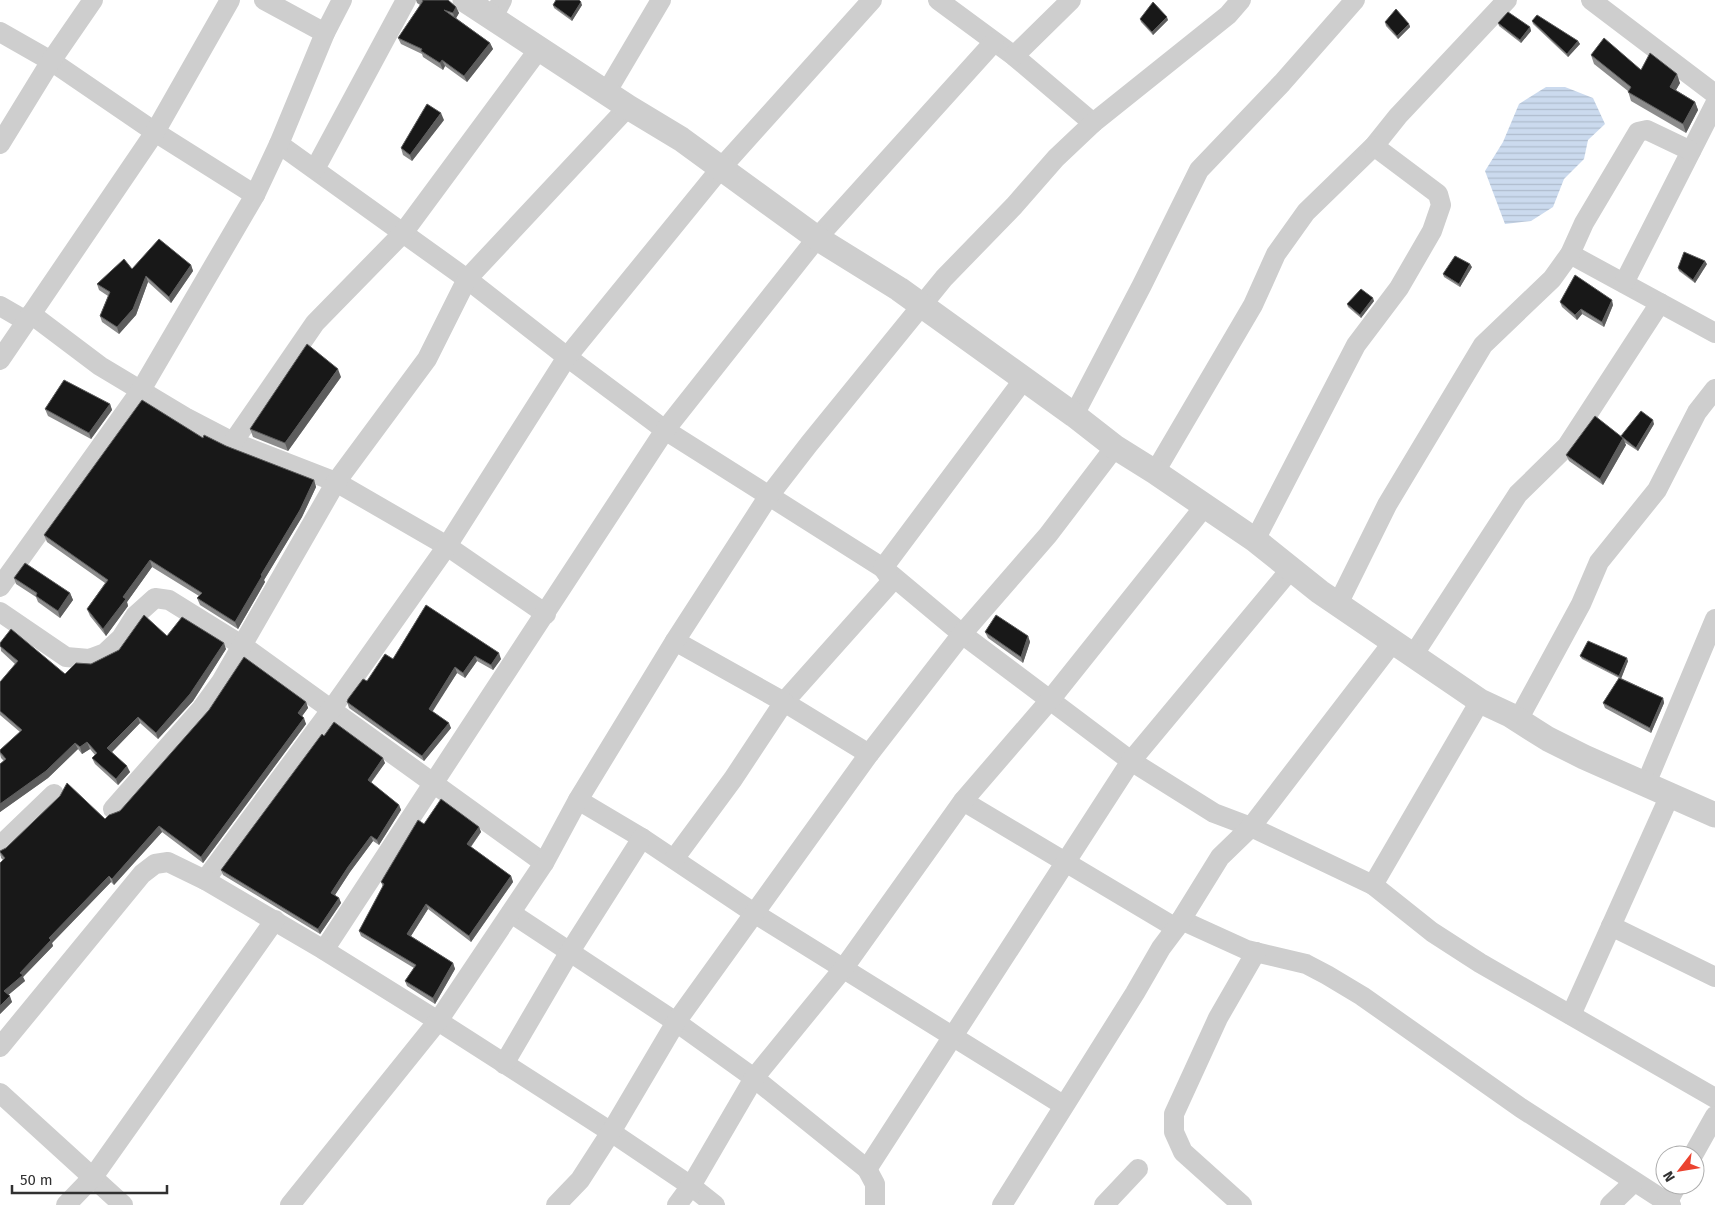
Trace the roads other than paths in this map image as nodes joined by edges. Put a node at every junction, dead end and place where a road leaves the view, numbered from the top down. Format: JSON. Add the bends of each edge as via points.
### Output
{"nodes":[{"id":1,"x":93,"y":0,"type":"edge"},
{"id":2,"x":230,"y":0,"type":"edge"},
{"id":3,"x":264,"y":0,"type":"edge"},
{"id":4,"x":342,"y":0,"type":"edge"},
{"id":5,"x":406,"y":0,"type":"edge"},
{"id":6,"x":465,"y":0,"type":"edge"},
{"id":7,"x":661,"y":0,"type":"edge"},
{"id":8,"x":872,"y":0,"type":"edge"},
{"id":9,"x":938,"y":0,"type":"edge"},
{"id":10,"x":1071,"y":0,"type":"edge"},
{"id":11,"x":1241,"y":0,"type":"edge"},
{"id":12,"x":1355,"y":0,"type":"edge"},
{"id":13,"x":1506,"y":0,"type":"edge"},
{"id":14,"x":1591,"y":0,"type":"edge"},
{"id":15,"x":497,"y":10,"type":"edge"},
{"id":16,"x":0,"y":32,"type":"edge"},
{"id":17,"x":325,"y":34,"type":"junction"},
{"id":18,"x":994,"y":42,"type":"junction"},
{"id":19,"x":539,"y":49,"type":"junction"},
{"id":20,"x":1014,"y":56,"type":"junction"},
{"id":21,"x":51,"y":61,"type":"junction"},
{"id":22,"x":606,"y":93,"type":"junction"},
{"id":23,"x":1715,"y":94,"type":"edge"},
{"id":24,"x":1715,"y":104,"type":"edge"},
{"id":25,"x":628,"y":107,"type":"junction"},
{"id":26,"x":1093,"y":123,"type":"junction"},
{"id":27,"x":155,"y":132,"type":"junction"},
{"id":28,"x":0,"y":144,"type":"edge"},
{"id":29,"x":279,"y":144,"type":"junction"},
{"id":30,"x":1374,"y":146,"type":"junction"},
{"id":31,"x":1691,"y":151,"type":"junction"},
{"id":32,"x":721,"y":168,"type":"junction"},
{"id":33,"x":314,"y":169,"type":"junction"},
{"id":34,"x":255,"y":195,"type":"junction"},
{"id":35,"x":403,"y":233,"type":"junction"},
{"id":36,"x":817,"y":238,"type":"junction"},
{"id":37,"x":1570,"y":254,"type":"junction"},
{"id":38,"x":467,"y":279,"type":"junction"},
{"id":39,"x":1624,"y":284,"type":"junction"},
{"id":40,"x":1660,"y":303,"type":"junction"},
{"id":41,"x":0,"y":306,"type":"edge"},
{"id":42,"x":922,"y":306,"type":"junction"},
{"id":43,"x":28,"y":318,"type":"junction"},
{"id":44,"x":1715,"y":333,"type":"edge"},
{"id":45,"x":567,"y":358,"type":"junction"},
{"id":46,"x":0,"y":360,"type":"edge"},
{"id":47,"x":1024,"y":379,"type":"junction"},
{"id":48,"x":1715,"y":389,"type":"edge"},
{"id":49,"x":141,"y":390,"type":"junction"},
{"id":50,"x":1074,"y":414,"type":"junction"},
{"id":51,"x":665,"y":430,"type":"junction"},
{"id":52,"x":233,"y":442,"type":"junction"},
{"id":53,"x":1116,"y":447,"type":"junction"},
{"id":54,"x":1155,"y":472,"type":"junction"},
{"id":55,"x":336,"y":482,"type":"junction"},
{"id":56,"x":768,"y":498,"type":"junction"},
{"id":57,"x":1204,"y":507,"type":"junction"},
{"id":58,"x":1255,"y":540,"type":"junction"},
{"id":59,"x":447,"y":546,"type":"junction"},
{"id":60,"x":883,"y":568,"type":"junction"},
{"id":61,"x":1290,"y":570,"type":"junction"},
{"id":62,"x":0,"y":587,"type":"edge"},
{"id":63,"x":1338,"y":604,"type":"junction"},
{"id":64,"x":0,"y":612,"type":"edge"},
{"id":65,"x":546,"y":614,"type":"junction"},
{"id":66,"x":1715,"y":619,"type":"edge"},
{"id":67,"x":962,"y":634,"type":"junction"},
{"id":68,"x":675,"y":641,"type":"junction"},
{"id":69,"x":243,"y":646,"type":"junction"},
{"id":70,"x":1403,"y":648,"type":"junction"},
{"id":71,"x":1709,"y":650,"type":"edge"},
{"id":72,"x":1050,"y":700,"type":"junction"},
{"id":73,"x":1480,"y":701,"type":"junction"},
{"id":74,"x":784,"y":702,"type":"junction"},
{"id":75,"x":331,"y":710,"type":"junction"},
{"id":76,"x":1518,"y":720,"type":"junction"},
{"id":77,"x":869,"y":754,"type":"junction"},
{"id":78,"x":1131,"y":761,"type":"junction"},
{"id":79,"x":434,"y":782,"type":"junction"},
{"id":80,"x":1645,"y":786,"type":"junction"},
{"id":81,"x":54,"y":794,"type":"dead end"},
{"id":82,"x":1670,"y":795,"type":"junction"},
{"id":83,"x":578,"y":800,"type":"junction"},
{"id":84,"x":963,"y":801,"type":"junction"},
{"id":85,"x":113,"y":809,"type":"dead end"},
{"id":86,"x":1715,"y":816,"type":"edge"},
{"id":87,"x":1252,"y":828,"type":"junction"},
{"id":88,"x":642,"y":838,"type":"junction"},
{"id":89,"x":0,"y":846,"type":"edge"},
{"id":90,"x":674,"y":858,"type":"junction"},
{"id":91,"x":544,"y":863,"type":"junction"},
{"id":92,"x":1066,"y":864,"type":"junction"},
{"id":93,"x":205,"y":880,"type":"junction"},
{"id":94,"x":1372,"y":885,"type":"junction"},
{"id":95,"x":511,"y":913,"type":"junction"},
{"id":96,"x":754,"y":913,"type":"junction"},
{"id":97,"x":275,"y":920,"type":"junction"},
{"id":98,"x":1179,"y":924,"type":"junction"},
{"id":99,"x":1611,"y":926,"type":"junction"},
{"id":100,"x":324,"y":950,"type":"junction"},
{"id":101,"x":1256,"y":952,"type":"junction"},
{"id":102,"x":569,"y":953,"type":"junction"},
{"id":103,"x":843,"y":969,"type":"junction"},
{"id":104,"x":1715,"y":977,"type":"edge"},
{"id":105,"x":1571,"y":1015,"type":"junction"},
{"id":106,"x":438,"y":1021,"type":"junction"},
{"id":107,"x":676,"y":1022,"type":"junction"},
{"id":108,"x":953,"y":1038,"type":"junction"},
{"id":109,"x":0,"y":1047,"type":"edge"},
{"id":110,"x":504,"y":1064,"type":"junction"},
{"id":111,"x":754,"y":1078,"type":"junction"},
{"id":112,"x":1713,"y":1090,"type":"edge"},
{"id":113,"x":0,"y":1094,"type":"edge"},
{"id":114,"x":1063,"y":1105,"type":"junction"},
{"id":115,"x":1715,"y":1116,"type":"edge"},
{"id":116,"x":611,"y":1132,"type":"junction"},
{"id":117,"x":1699,"y":1145,"type":"edge"},
{"id":118,"x":867,"y":1168,"type":"junction"},
{"id":119,"x":1138,"y":1169,"type":"dead end"},
{"id":120,"x":93,"y":1177,"type":"junction"},
{"id":121,"x":1634,"y":1182,"type":"junction"},
{"id":122,"x":691,"y":1186,"type":"junction"},
{"id":123,"x":1234,"y":1203,"type":"edge"},
{"id":124,"x":1669,"y":1204,"type":"edge"},
{"id":125,"x":66,"y":1205,"type":"edge"},
{"id":126,"x":123,"y":1205,"type":"edge"},
{"id":127,"x":290,"y":1205,"type":"edge"},
{"id":128,"x":556,"y":1205,"type":"edge"},
{"id":129,"x":676,"y":1205,"type":"edge"},
{"id":130,"x":715,"y":1205,"type":"edge"},
{"id":131,"x":875,"y":1205,"type":"edge"},
{"id":132,"x":1002,"y":1205,"type":"edge"},
{"id":133,"x":1104,"y":1205,"type":"edge"},
{"id":134,"x":1610,"y":1205,"type":"edge"}],
"edges":[{"from":1,"to":21,"type":"street"},
{"from":2,"to":27,"type":"street"},
{"from":3,"to":17,"type":"street"},
{"from":4,"to":17,"type":"street"},
{"from":5,"to":33,"type":"street"},
{"from":6,"to":15,"type":"street"},
{"from":7,"to":22,"type":"street"},
{"from":8,"to":32,"type":"street"},
{"from":9,"to":18,"type":"street"},
{"from":10,"to":20,"type":"street"},
{"from":11,"to":26,"type":"street","via":[[1228,15]]},
{"from":12,"to":50,"type":"street","via":[[1199,170]]},
{"from":13,"to":30,"type":"street"},
{"from":14,"to":23,"type":"street"},
{"from":15,"to":19,"type":"street"},
{"from":16,"to":21,"type":"street"},
{"from":17,"to":29,"type":"street"},
{"from":18,"to":20,"type":"street"},
{"from":18,"to":36,"type":"street"},
{"from":19,"to":22,"type":"street"},
{"from":19,"to":35,"type":"street"},
{"from":20,"to":26,"type":"street"},
{"from":21,"to":27,"type":"street"},
{"from":21,"to":28,"type":"street"},
{"from":22,"to":25,"type":"street"},
{"from":24,"to":31,"type":"street"},
{"from":25,"to":32,"type":"street"},
{"from":25,"to":38,"type":"street"},
{"from":26,"to":42,"type":"street","via":[[1056,158]]},
{"from":27,"to":34,"type":"street"},
{"from":27,"to":43,"type":"street"},
{"from":29,"to":33,"type":"street"},
{"from":29,"to":34,"type":"street"},
{"from":30,"to":54,"type":"street","via":[[1306,212],[1276,254],[1253,305]]},
{"from":30,"to":58,"type":"street","via":[[1438,194],[1441,206],[1432,231],[1399,288],[1356,345]]},
{"from":31,"to":37,"type":"street","via":[[1647,130],[1638,132],[1584,223]]},
{"from":31,"to":39,"type":"street"},
{"from":32,"to":36,"type":"street"},
{"from":32,"to":45,"type":"street"},
{"from":33,"to":35,"type":"street"},
{"from":34,"to":49,"type":"street"},
{"from":35,"to":38,"type":"street"},
{"from":35,"to":52,"type":"street","via":[[315,323]]},
{"from":36,"to":42,"type":"street"},
{"from":36,"to":51,"type":"street"},
{"from":37,"to":39,"type":"street"},
{"from":37,"to":63,"type":"street","via":[[1552,279],[1483,345],[1387,505]]},
{"from":38,"to":45,"type":"street"},
{"from":38,"to":55,"type":"street","via":[[427,359]]},
{"from":39,"to":40,"type":"street"},
{"from":40,"to":44,"type":"street"},
{"from":40,"to":70,"type":"street","via":[[1567,446],[1518,494]]},
{"from":41,"to":43,"type":"street"},
{"from":42,"to":47,"type":"street"},
{"from":42,"to":56,"type":"street"},
{"from":43,"to":46,"type":"street"},
{"from":43,"to":49,"type":"street"},
{"from":45,"to":51,"type":"street"},
{"from":45,"to":59,"type":"street"},
{"from":47,"to":50,"type":"street"},
{"from":47,"to":60,"type":"street"},
{"from":48,"to":76,"type":"street","via":[[1697,412],[1657,490],[1599,562]]},
{"from":49,"to":52,"type":"street"},
{"from":49,"to":62,"type":"street"},
{"from":50,"to":53,"type":"street"},
{"from":51,"to":56,"type":"street"},
{"from":51,"to":65,"type":"street"},
{"from":52,"to":55,"type":"street"},
{"from":53,"to":54,"type":"street"},
{"from":53,"to":67,"type":"street","via":[[1048,535]]},
{"from":54,"to":57,"type":"street"},
{"from":55,"to":59,"type":"street"},
{"from":55,"to":69,"type":"street"},
{"from":56,"to":60,"type":"street"},
{"from":56,"to":68,"type":"street"},
{"from":57,"to":58,"type":"street"},
{"from":57,"to":72,"type":"street"},
{"from":58,"to":61,"type":"street"},
{"from":59,"to":65,"type":"street"},
{"from":59,"to":75,"type":"street"},
{"from":60,"to":67,"type":"street"},
{"from":60,"to":74,"type":"street","via":[[892,581]]},
{"from":61,"to":63,"type":"street"},
{"from":61,"to":78,"type":"street"},
{"from":63,"to":70,"type":"street"},
{"from":64,"to":69,"type":"street","via":[[66,658],[88,659],[104,653],[155,598],[169,600]]},
{"from":65,"to":79,"type":"street"},
{"from":66,"to":71,"type":"street"},
{"from":67,"to":72,"type":"street"},
{"from":67,"to":77,"type":"street"},
{"from":68,"to":74,"type":"street"},
{"from":68,"to":83,"type":"street"},
{"from":69,"to":75,"type":"street"},
{"from":69,"to":85,"type":"street","via":[[202,708]]},
{"from":70,"to":73,"type":"street"},
{"from":70,"to":87,"type":"street"},
{"from":71,"to":80,"type":"street"},
{"from":72,"to":78,"type":"street"},
{"from":72,"to":84,"type":"street"},
{"from":73,"to":76,"type":"street"},
{"from":73,"to":94,"type":"street"},
{"from":74,"to":77,"type":"street"},
{"from":74,"to":90,"type":"street","via":[[733,779]]},
{"from":75,"to":79,"type":"street"},
{"from":75,"to":93,"type":"street"},
{"from":76,"to":80,"type":"street"},
{"from":77,"to":96,"type":"street"},
{"from":78,"to":87,"type":"street","via":[[1214,813]]},
{"from":78,"to":92,"type":"street"},
{"from":79,"to":91,"type":"street"},
{"from":79,"to":100,"type":"street"},
{"from":80,"to":82,"type":"street"},
{"from":81,"to":89,"type":"street"},
{"from":82,"to":86,"type":"street"},
{"from":82,"to":99,"type":"street"},
{"from":83,"to":88,"type":"street"},
{"from":83,"to":91,"type":"street"},
{"from":84,"to":92,"type":"street"},
{"from":84,"to":103,"type":"street"},
{"from":87,"to":94,"type":"street"},
{"from":87,"to":98,"type":"street","via":[[1220,857]]},
{"from":88,"to":90,"type":"street"},
{"from":88,"to":102,"type":"street"},
{"from":90,"to":96,"type":"street"},
{"from":91,"to":95,"type":"street"},
{"from":92,"to":98,"type":"street"},
{"from":92,"to":108,"type":"street"},
{"from":93,"to":97,"type":"street"},
{"from":93,"to":109,"type":"street","via":[[168,862],[148,869]]},
{"from":94,"to":105,"type":"street","via":[[1432,932]]},
{"from":95,"to":102,"type":"street"},
{"from":95,"to":106,"type":"street"},
{"from":96,"to":103,"type":"street"},
{"from":96,"to":107,"type":"street"},
{"from":97,"to":100,"type":"street"},
{"from":97,"to":120,"type":"street"},
{"from":98,"to":101,"type":"street"},
{"from":98,"to":114,"type":"street"},
{"from":99,"to":104,"type":"street"},
{"from":99,"to":105,"type":"street"},
{"from":100,"to":106,"type":"street"},
{"from":101,"to":121,"type":"street","via":[[1306,964],[1334,979]]},
{"from":101,"to":123,"type":"street","via":[[1226,1003],[1174,1114],[1174,1132],[1183,1152]]},
{"from":102,"to":107,"type":"street"},
{"from":102,"to":110,"type":"street"},
{"from":103,"to":108,"type":"street"},
{"from":103,"to":111,"type":"street"},
{"from":105,"to":112,"type":"street"},
{"from":106,"to":110,"type":"street"},
{"from":106,"to":127,"type":"street"},
{"from":107,"to":111,"type":"street"},
{"from":107,"to":116,"type":"street"},
{"from":108,"to":114,"type":"street"},
{"from":108,"to":118,"type":"street"},
{"from":110,"to":116,"type":"street"},
{"from":111,"to":118,"type":"street"},
{"from":111,"to":122,"type":"street"},
{"from":113,"to":120,"type":"street"},
{"from":114,"to":132,"type":"street"},
{"from":115,"to":117,"type":"street"},
{"from":116,"to":122,"type":"street"},
{"from":116,"to":128,"type":"street","via":[[580,1180]]},
{"from":118,"to":131,"type":"street","via":[[875,1184]]},
{"from":119,"to":133,"type":"street"},
{"from":120,"to":125,"type":"street"},
{"from":120,"to":126,"type":"street"},
{"from":121,"to":124,"type":"street"},
{"from":121,"to":134,"type":"street"},
{"from":122,"to":129,"type":"street"},
{"from":122,"to":130,"type":"street"}]}
